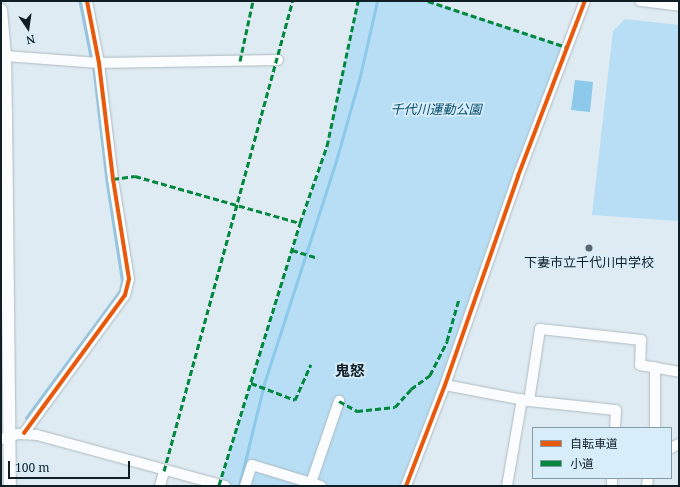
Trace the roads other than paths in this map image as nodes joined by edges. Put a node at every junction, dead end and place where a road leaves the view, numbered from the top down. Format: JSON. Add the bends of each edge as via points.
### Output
{"nodes":[{"id":1,"x":86,"y":1,"type":"edge"},
{"id":2,"x":585,"y":1,"type":"edge"},
{"id":3,"x":640,"y":1,"type":"edge"},
{"id":4,"x":679,"y":6,"type":"edge"},
{"id":5,"x":1,"y":10,"type":"edge"},
{"id":6,"x":5,"y":56,"type":"junction"},
{"id":7,"x":278,"y":60,"type":"dead end"},
{"id":8,"x":99,"y":63,"type":"junction"},
{"id":9,"x":5,"y":348,"type":"edge"},
{"id":10,"x":655,"y":367,"type":"junction"},
{"id":11,"x":679,"y":372,"type":"edge"},
{"id":12,"x":445,"y":385,"type":"junction"},
{"id":13,"x":526,"y":400,"type":"junction"},
{"id":14,"x":339,"y":401,"type":"dead end"},
{"id":15,"x":615,"y":427,"type":"edge"},
{"id":16,"x":655,"y":427,"type":"edge"},
{"id":17,"x":24,"y":433,"type":"junction"},
{"id":18,"x":5,"y":437,"type":"edge"},
{"id":19,"x":164,"y":471,"type":"junction"},
{"id":20,"x":219,"y":485,"type":"edge"},
{"id":21,"x":316,"y":485,"type":"edge"},
{"id":22,"x":10,"y":486,"type":"edge"},
{"id":23,"x":160,"y":486,"type":"edge"},
{"id":24,"x":245,"y":486,"type":"edge"},
{"id":25,"x":406,"y":486,"type":"edge"},
{"id":26,"x":507,"y":486,"type":"edge"}],
"edges":[{"from":1,"to":8,"type":"street"},
{"from":2,"to":12,"type":"street","via":[[518,176]]},
{"from":3,"to":4,"type":"street"},
{"from":5,"to":6,"type":"main road"},
{"from":6,"to":8,"type":"street"},
{"from":6,"to":9,"type":"main road"},
{"from":7,"to":8,"type":"street"},
{"from":8,"to":17,"type":"street","via":[[113,179],[129,279],[125,295]]},
{"from":9,"to":18,"type":"main road"},
{"from":10,"to":11,"type":"street"},
{"from":10,"to":13,"type":"street","via":[[640,365],[641,340],[540,329]]},
{"from":10,"to":16,"type":"street"},
{"from":12,"to":13,"type":"street"},
{"from":12,"to":25,"type":"street"},
{"from":13,"to":15,"type":"street","via":[[616,410]]},
{"from":13,"to":26,"type":"street"},
{"from":14,"to":21,"type":"street"},
{"from":17,"to":18,"type":"street"},
{"from":17,"to":19,"type":"street"},
{"from":18,"to":22,"type":"main road"},
{"from":19,"to":20,"type":"street"},
{"from":19,"to":23,"type":"street"},
{"from":21,"to":24,"type":"street","via":[[252,465]]}]}
